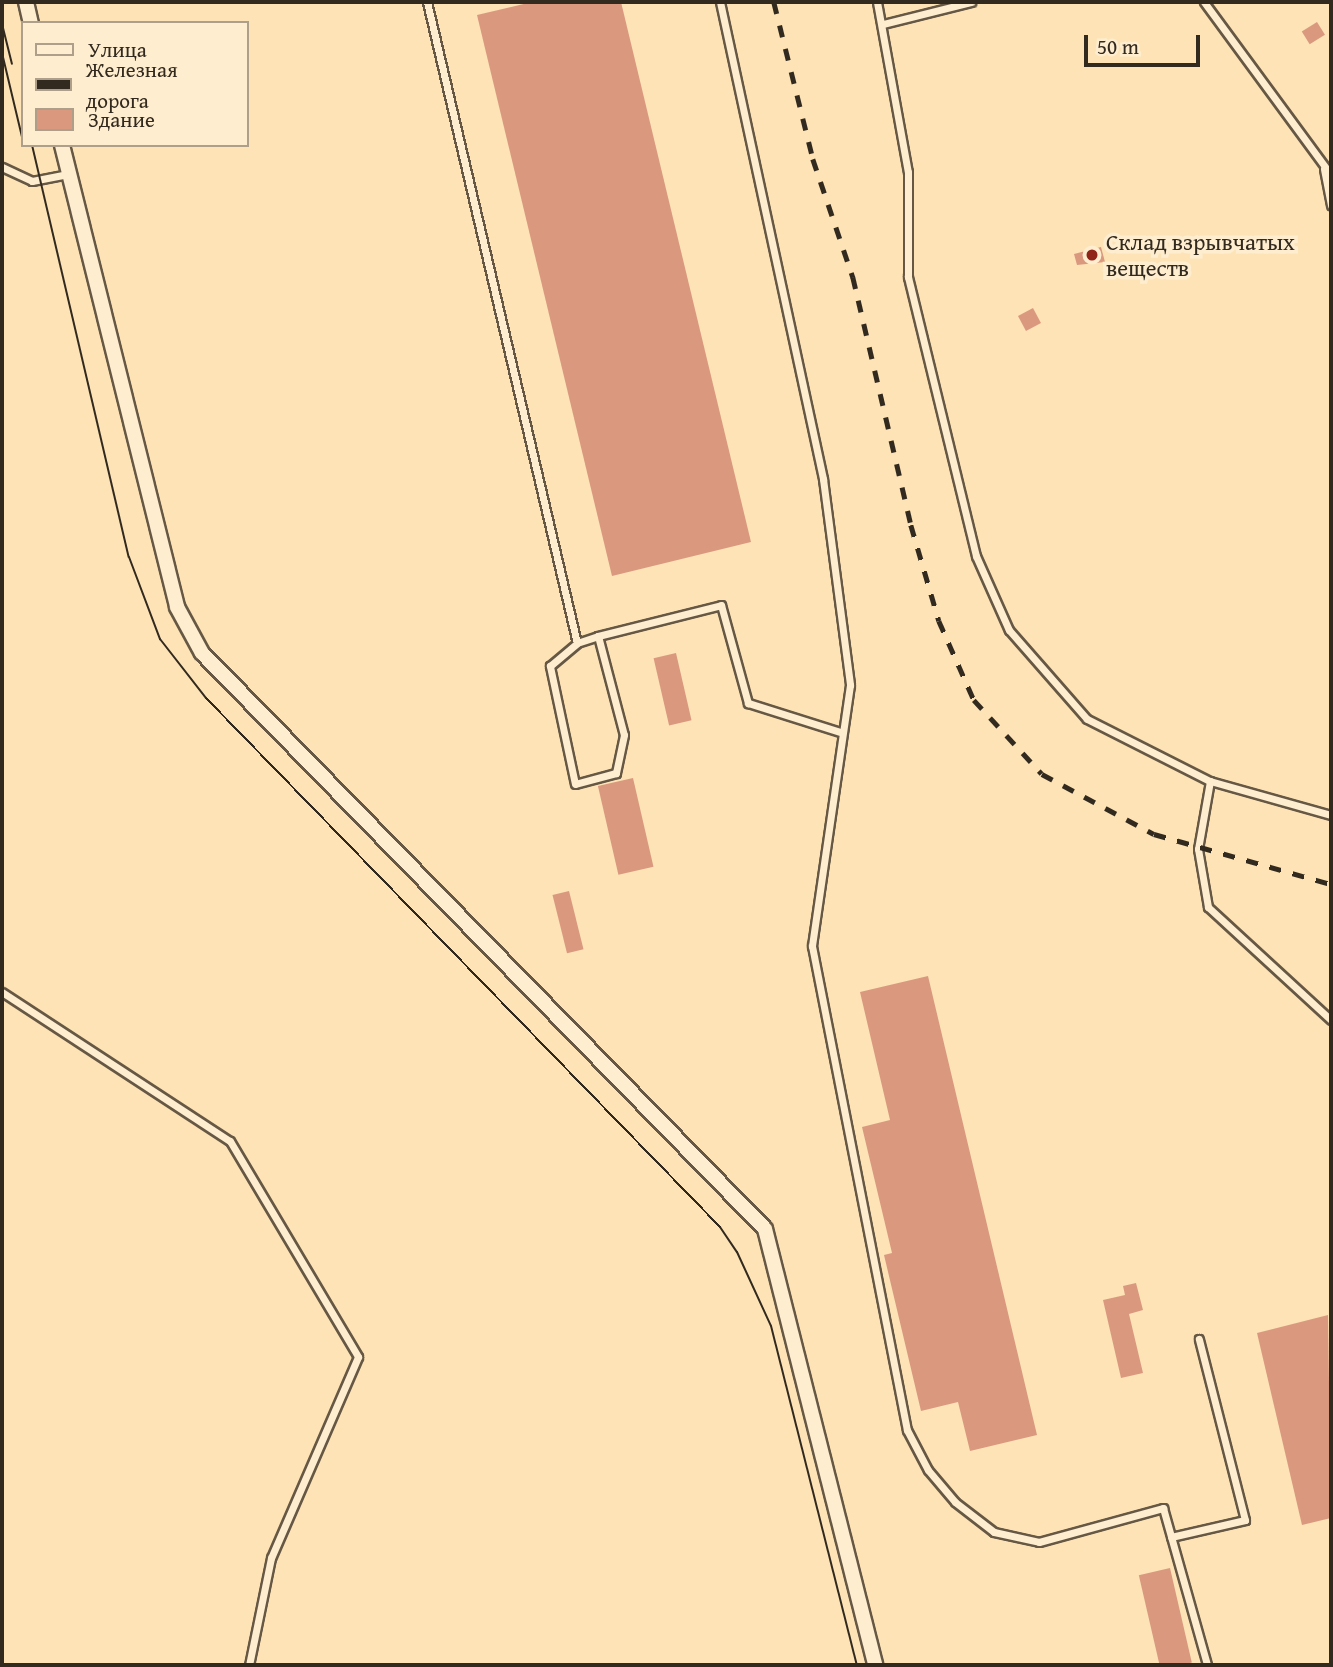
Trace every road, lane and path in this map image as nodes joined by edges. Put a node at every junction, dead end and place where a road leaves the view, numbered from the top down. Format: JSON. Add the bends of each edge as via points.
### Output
{"nodes":[{"id":1,"x":26,"y":2,"type":"edge"},
{"id":2,"x":427,"y":2,"type":"edge"},
{"id":3,"x":720,"y":2,"type":"edge"},
{"id":4,"x":877,"y":2,"type":"edge"},
{"id":5,"x":971,"y":2,"type":"edge"},
{"id":6,"x":1204,"y":2,"type":"edge"},
{"id":7,"x":31,"y":21,"type":"edge"},
{"id":8,"x":883,"y":24,"type":"junction"},
{"id":9,"x":62,"y":147,"type":"edge"},
{"id":10,"x":2,"y":167,"type":"edge"},
{"id":11,"x":1324,"y":169,"type":"junction"},
{"id":12,"x":69,"y":174,"type":"junction"},
{"id":13,"x":1331,"y":175,"type":"edge"},
{"id":14,"x":1331,"y":205,"type":"edge"},
{"id":15,"x":598,"y":636,"type":"junction"},
{"id":16,"x":577,"y":643,"type":"junction"},
{"id":17,"x":840,"y":732,"type":"junction"},
{"id":18,"x":1210,"y":781,"type":"junction"},
{"id":19,"x":1331,"y":815,"type":"edge"},
{"id":20,"x":2,"y":992,"type":"edge"},
{"id":21,"x":1331,"y":1020,"type":"edge"},
{"id":22,"x":1199,"y":1339,"type":"dead end"},
{"id":23,"x":1171,"y":1536,"type":"junction"},
{"id":24,"x":249,"y":1665,"type":"edge"},
{"id":25,"x":874,"y":1665,"type":"edge"},
{"id":26,"x":1207,"y":1665,"type":"edge"}],
"edges":[{"from":1,"to":7,"type":"street"},
{"from":2,"to":16,"type":"lane"},
{"from":3,"to":17,"type":"lane","via":[[823,479],[850,685]]},
{"from":4,"to":8,"type":"lane"},
{"from":5,"to":8,"type":"lane"},
{"from":6,"to":11,"type":"lane"},
{"from":8,"to":18,"type":"lane","via":[[908,172],[908,277],[987,581],[1009,630],[1087,719]]},
{"from":9,"to":12,"type":"street"},
{"from":10,"to":12,"type":"lane","via":[[32,181]]},
{"from":11,"to":13,"type":"lane"},
{"from":11,"to":14,"type":"lane"},
{"from":12,"to":25,"type":"street","via":[[177,607],[202,653],[765,1228]]},
{"from":15,"to":16,"type":"lane"},
{"from":15,"to":16,"type":"lane","via":[[624,735],[616,773],[575,784],[550,666]]},
{"from":15,"to":17,"type":"lane","via":[[721,605],[748,703]]},
{"from":17,"to":23,"type":"lane","via":[[812,946],[907,1430],[928,1470],[955,1502],[994,1532],[1039,1542],[1163,1508]]},
{"from":18,"to":19,"type":"lane"},
{"from":18,"to":21,"type":"lane","via":[[1198,849],[1208,907]]},
{"from":20,"to":24,"type":"lane","via":[[230,1140],[358,1357],[271,1558]]},
{"from":22,"to":23,"type":"lane","via":[[1245,1520]]},
{"from":23,"to":26,"type":"lane"}]}
